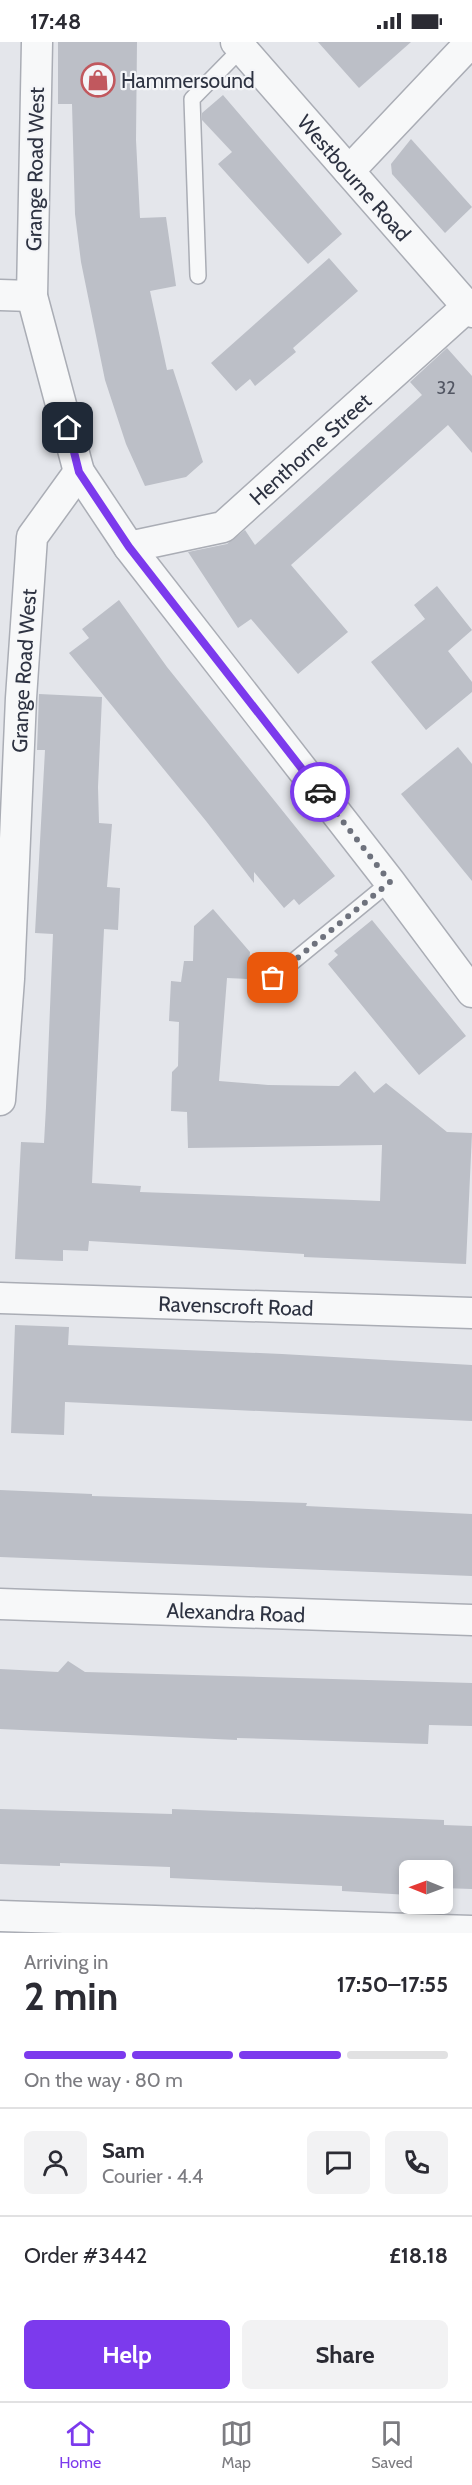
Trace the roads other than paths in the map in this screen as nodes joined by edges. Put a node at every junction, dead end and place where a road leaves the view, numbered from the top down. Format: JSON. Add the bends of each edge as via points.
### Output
{"nodes":[{"id":1,"x":37,"y":42,"type":"edge"},
{"id":2,"x":471,"y":42,"type":"edge"},
{"id":3,"x":239,"y":45,"type":"edge"},
{"id":4,"x":349,"y":171,"type":"junction"},
{"id":5,"x":198,"y":276,"type":"dead end"},
{"id":6,"x":0,"y":296,"type":"edge"},
{"id":7,"x":32,"y":296,"type":"junction"},
{"id":8,"x":470,"y":310,"type":"edge"},
{"id":9,"x":79,"y":472,"type":"junction"},
{"id":10,"x":129,"y":547,"type":"junction"},
{"id":11,"x":10,"y":698,"type":"edge"},
{"id":12,"x":390,"y":882,"type":"junction"},
{"id":13,"x":273,"y":978,"type":"dead end"},
{"id":14,"x":4,"y":979,"type":"edge"},
{"id":15,"x":472,"y":992,"type":"edge"},
{"id":16,"x":0,"y":1100,"type":"edge"},
{"id":17,"x":0,"y":1298,"type":"edge"},
{"id":18,"x":472,"y":1313,"type":"edge"},
{"id":19,"x":0,"y":1604,"type":"edge"},
{"id":20,"x":472,"y":1620,"type":"edge"},
{"id":21,"x":0,"y":1916,"type":"edge"},
{"id":22,"x":110,"y":1926,"type":"edge"},
{"id":23,"x":472,"y":1931,"type":"edge"}],
"edges":[{"from":1,"to":7,"type":"street","name":"Grange Road West"},
{"from":2,"to":4,"type":"street"},
{"from":3,"to":4,"type":"street","name":"Westbourne Road"},
{"from":3,"to":5,"type":"lane","via":[[192,99]]},
{"from":4,"to":8,"type":"street","name":"Westbourne Road"},
{"from":6,"to":7,"type":"street"},
{"from":7,"to":9,"type":"street","name":"Grange Road West"},
{"from":8,"to":10,"type":"street","name":"Henthorne Street","via":[[223,527]]},
{"from":9,"to":10,"type":"street","name":"Grange Road West"},
{"from":9,"to":11,"type":"street","name":"Grange Road West","via":[[32,537]]},
{"from":10,"to":12,"type":"street","name":"Grange Road West"},
{"from":11,"to":14,"type":"street","name":"Grange Road West"},
{"from":12,"to":13,"type":"lane"},
{"from":12,"to":15,"type":"street","name":"Grange Road West"},
{"from":14,"to":16,"type":"street","name":"Grange Road West"},
{"from":17,"to":18,"type":"street","name":"Ravenscroft Road"},
{"from":19,"to":20,"type":"street","name":"Alexandra Road"},
{"from":21,"to":22,"type":"street"},
{"from":22,"to":23,"type":"street"}]}
